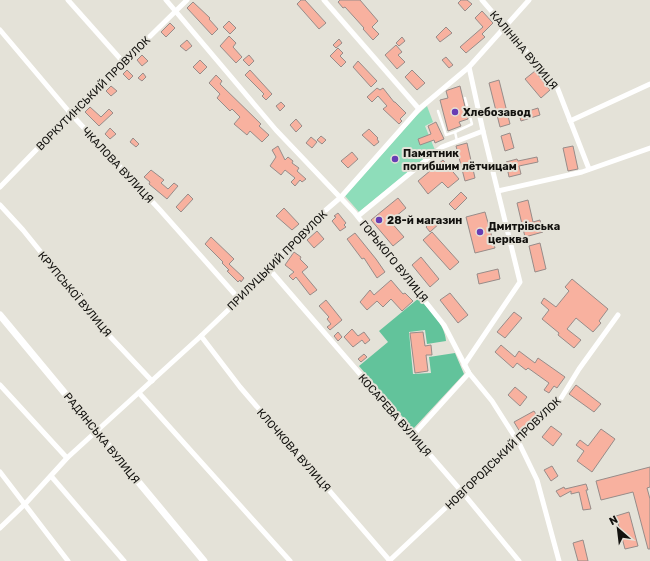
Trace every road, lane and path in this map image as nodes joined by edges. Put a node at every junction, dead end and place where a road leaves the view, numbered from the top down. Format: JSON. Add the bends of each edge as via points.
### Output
{"nodes":[{"id":1,"x":68,"y":0,"type":"edge"},
{"id":2,"x":166,"y":0,"type":"edge"},
{"id":3,"x":187,"y":0,"type":"edge"},
{"id":4,"x":324,"y":0,"type":"edge"},
{"id":5,"x":482,"y":0,"type":"edge"},
{"id":6,"x":529,"y":0,"type":"edge"},
{"id":7,"x":176,"y":11,"type":"junction"},
{"id":8,"x":505,"y":27,"type":"junction"},
{"id":9,"x":0,"y":30,"type":"edge"},
{"id":10,"x":124,"y":62,"type":"junction"},
{"id":11,"x":469,"y":67,"type":"junction"},
{"id":12,"x":650,"y":84,"type":"edge"},
{"id":13,"x":465,"y":98,"type":"dead end"},
{"id":14,"x":419,"y":109,"type":"junction"},
{"id":15,"x":438,"y":111,"type":"dead end"},
{"id":16,"x":71,"y":114,"type":"junction"},
{"id":17,"x":570,"y":121,"type":"junction"},
{"id":18,"x":483,"y":131,"type":"junction"},
{"id":19,"x":455,"y":132,"type":"junction"},
{"id":20,"x":458,"y":141,"type":"junction"},
{"id":21,"x":650,"y":148,"type":"edge"},
{"id":22,"x":589,"y":169,"type":"junction"},
{"id":23,"x":0,"y":187,"type":"edge"},
{"id":24,"x":498,"y":191,"type":"junction"},
{"id":25,"x":341,"y":197,"type":"junction"},
{"id":26,"x":0,"y":205,"type":"edge"},
{"id":27,"x":358,"y":216,"type":"junction"},
{"id":28,"x":270,"y":270,"type":"junction"},
{"id":29,"x":239,"y":299,"type":"junction"},
{"id":30,"x":0,"y":315,"type":"edge"},
{"id":31,"x":618,"y":315,"type":"dead end"},
{"id":32,"x":201,"y":336,"type":"junction"},
{"id":33,"x":464,"y":365,"type":"junction"},
{"id":34,"x":469,"y":373,"type":"junction"},
{"id":35,"x":152,"y":381,"type":"junction"},
{"id":36,"x":0,"y":384,"type":"edge"},
{"id":37,"x":139,"y":393,"type":"junction"},
{"id":38,"x":97,"y":431,"type":"junction"},
{"id":39,"x":413,"y":435,"type":"junction"},
{"id":40,"x":518,"y":441,"type":"junction"},
{"id":41,"x":67,"y":458,"type":"junction"},
{"id":42,"x":0,"y":472,"type":"edge"},
{"id":43,"x":51,"y":476,"type":"junction"},
{"id":44,"x":463,"y":493,"type":"junction"},
{"id":45,"x":25,"y":504,"type":"junction"},
{"id":46,"x":1,"y":526,"type":"edge"},
{"id":47,"x":66,"y":561,"type":"edge"},
{"id":48,"x":124,"y":561,"type":"edge"},
{"id":49,"x":204,"y":561,"type":"edge"},
{"id":50,"x":290,"y":561,"type":"edge"},
{"id":51,"x":389,"y":561,"type":"edge"},
{"id":52,"x":519,"y":561,"type":"edge"},
{"id":53,"x":559,"y":561,"type":"edge"}],
"edges":[{"from":1,"to":10,"type":"street"},
{"from":2,"to":7,"type":"street","name":"ГОРЬКОГО ВУЛИЦЯ"},
{"from":3,"to":7,"type":"street","name":"ВОРКУТИНСЬКИЙ ПРОВУЛОК"},
{"from":4,"to":14,"type":"street"},
{"from":5,"to":8,"type":"street","name":"КАЛІНІНА ВУЛИЦЯ"},
{"from":6,"to":8,"type":"street","name":"ПРИЛУЦЬКИЙ ПРОВУЛОК"},
{"from":7,"to":10,"type":"street","name":"ВОРКУТИНСЬКИЙ ПРОВУЛОК"},
{"from":7,"to":25,"type":"street","name":"ГОРЬКОГО ВУЛИЦЯ","via":[[276,130]]},
{"from":8,"to":11,"type":"street","name":"ПРИЛУЦЬКИЙ ПРОВУЛОК"},
{"from":8,"to":17,"type":"street","name":"КАЛІНІНА ВУЛИЦЯ","via":[[557,87]]},
{"from":9,"to":16,"type":"street","name":"ЧКАЛОВА ВУЛИЦЯ"},
{"from":10,"to":16,"type":"street","name":"ВОРКУТИНСЬКИЙ ПРОВУЛОК"},
{"from":11,"to":14,"type":"street","name":"ПРИЛУЦЬКИЙ ПРОВУЛОК"},
{"from":11,"to":18,"type":"street"},
{"from":12,"to":17,"type":"street"},
{"from":13,"to":19,"type":"lane","via":[[472,124]]},
{"from":14,"to":25,"type":"street","name":"ПРИЛУЦЬКИЙ ПРОВУЛОК"},
{"from":15,"to":19,"type":"lane","via":[[446,135]]},
{"from":16,"to":23,"type":"street","name":"ВОРКУТИНСЬКИЙ ПРОВУЛОК"},
{"from":16,"to":29,"type":"street","name":"ЧКАЛОВА ВУЛИЦЯ"},
{"from":17,"to":22,"type":"street","name":"КАЛІНІНА ВУЛИЦЯ"},
{"from":18,"to":20,"type":"street"},
{"from":18,"to":24,"type":"street"},
{"from":19,"to":20,"type":"lane"},
{"from":20,"to":27,"type":"street","via":[[442,147]]},
{"from":21,"to":22,"type":"street"},
{"from":22,"to":24,"type":"street"},
{"from":24,"to":33,"type":"street","via":[[520,282]]},
{"from":25,"to":27,"type":"street","name":"ГОРЬКОГО ВУЛИЦЯ"},
{"from":25,"to":28,"type":"street","name":"ПРИЛУЦЬКИЙ ПРОВУЛОК","via":[[312,222],[279,256]]},
{"from":26,"to":35,"type":"street","name":"КРУПСЬКОЇ ВУЛИЦЯ","via":[[104,329]]},
{"from":27,"to":33,"type":"street","name":"ГОРЬКОГО ВУЛИЦЯ","via":[[444,325]]},
{"from":28,"to":29,"type":"street","name":"ПРИЛУЦЬКИЙ ПРОВУЛОК"},
{"from":28,"to":39,"type":"street","name":"КОСАРЕВА ВУЛИЦЯ"},
{"from":29,"to":32,"type":"street","name":"ПРИЛУЦЬКИЙ ПРОВУЛОК"},
{"from":30,"to":38,"type":"main road","name":"РАДЯНСЬКА ВУЛИЦЯ"},
{"from":31,"to":40,"type":"street","name":"НОВГОРОДСЬКИЙ ПРОВУЛОК","via":[[560,400]]},
{"from":32,"to":35,"type":"street","name":"ПРИЛУЦЬКИЙ ПРОВУЛОК"},
{"from":32,"to":51,"type":"street","name":"КЛОЧКОВА ВУЛИЦЯ","via":[[240,388]]},
{"from":33,"to":34,"type":"street","name":"ГОРЬКОГО ВУЛИЦЯ"},
{"from":34,"to":39,"type":"street"},
{"from":34,"to":40,"type":"street","name":"ГОРЬКОГО ВУЛИЦЯ","via":[[492,401]]},
{"from":35,"to":37,"type":"street","name":"ПРИЛУЦЬКИЙ ПРОВУЛОК"},
{"from":36,"to":41,"type":"street"},
{"from":37,"to":38,"type":"street","name":"ПРИЛУЦЬКИЙ ПРОВУЛОК"},
{"from":37,"to":50,"type":"street"},
{"from":38,"to":41,"type":"street","name":"ПРИЛУЦЬКИЙ ПРОВУЛОК"},
{"from":38,"to":49,"type":"main road","name":"РАДЯНСЬКА ВУЛИЦЯ"},
{"from":39,"to":44,"type":"street","name":"КОСАРЕВА ВУЛИЦЯ"},
{"from":40,"to":44,"type":"street","name":"НОВГОРОДСЬКИЙ ПРОВУЛОК"},
{"from":40,"to":53,"type":"street","name":"ГОРЬКОГО ВУЛИЦЯ","via":[[537,480]]},
{"from":41,"to":43,"type":"street","name":"ПРИЛУЦЬКИЙ ПРОВУЛОК"},
{"from":42,"to":45,"type":"street"},
{"from":43,"to":45,"type":"street","name":"ПРИЛУЦЬКИЙ ПРОВУЛОК"},
{"from":43,"to":48,"type":"street"},
{"from":44,"to":51,"type":"street","name":"НОВГОРОДСЬКИЙ ПРОВУЛОК"},
{"from":44,"to":52,"type":"street","name":"КОСАРЕВА ВУЛИЦЯ"},
{"from":45,"to":46,"type":"street","name":"ПРИЛУЦЬКИЙ ПРОВУЛОК"},
{"from":45,"to":47,"type":"street"}]}
